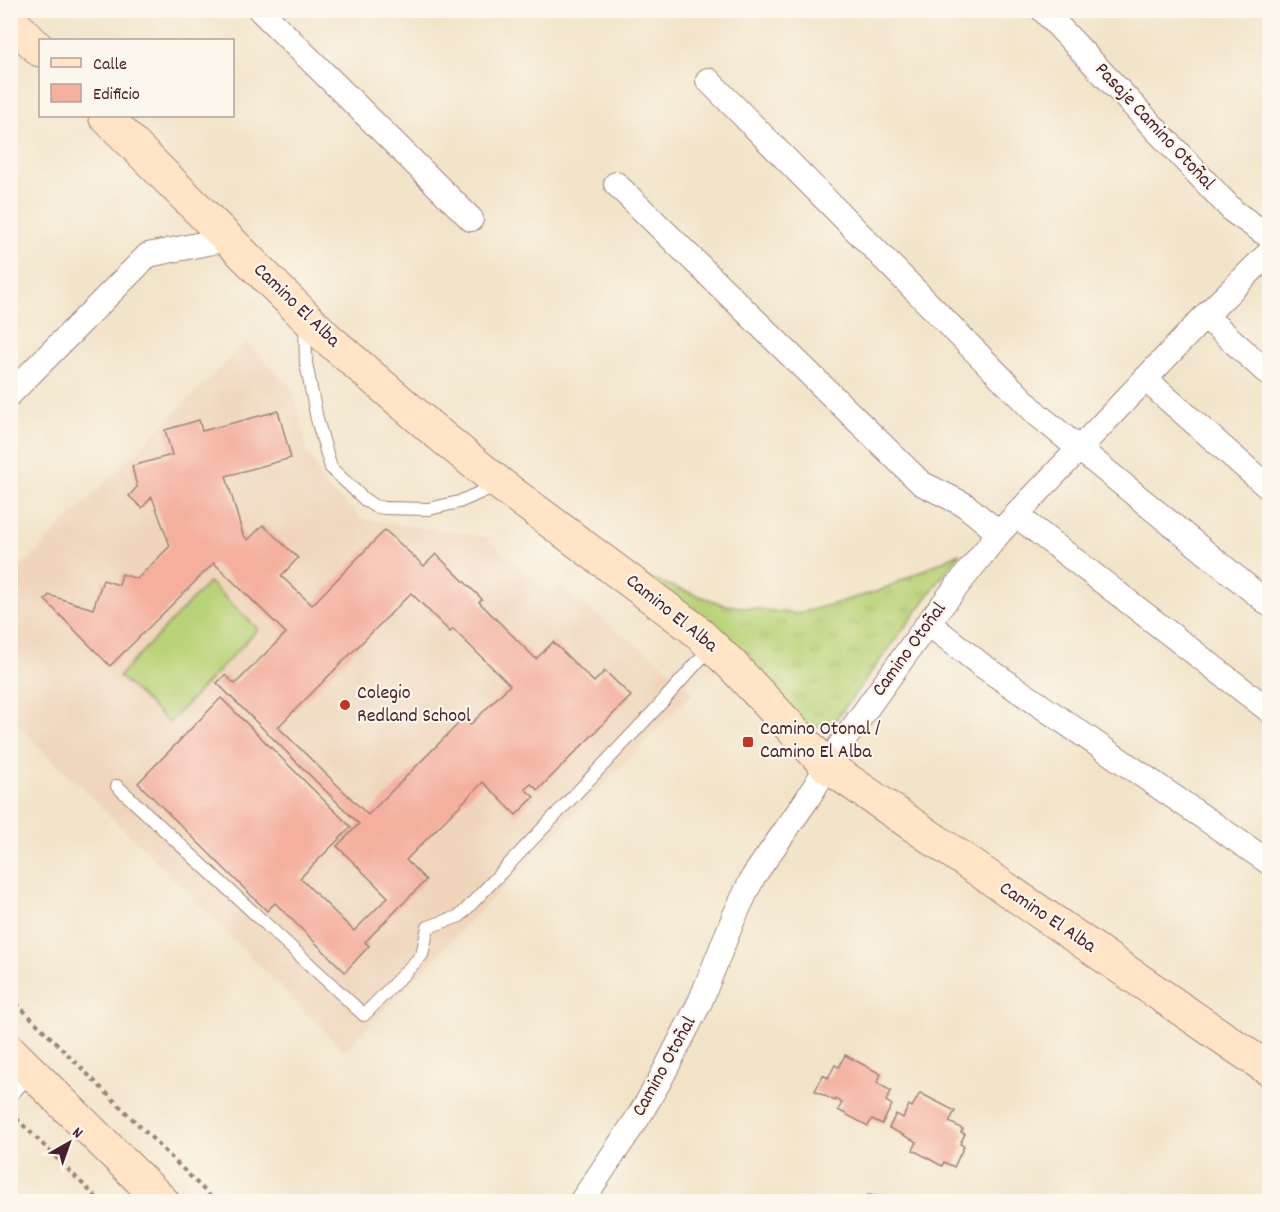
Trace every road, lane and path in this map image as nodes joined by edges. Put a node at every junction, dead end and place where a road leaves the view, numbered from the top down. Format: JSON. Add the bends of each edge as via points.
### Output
{"nodes":[{"id":1,"x":260,"y":10,"type":"edge"},
{"id":2,"x":1043,"y":10,"type":"edge"},
{"id":3,"x":16,"y":20,"type":"edge"},
{"id":4,"x":39,"y":49,"type":"edge"},
{"id":5,"x":708,"y":80,"type":"dead end"},
{"id":6,"x":106,"y":117,"type":"edge"},
{"id":7,"x":616,"y":184,"type":"dead end"},
{"id":8,"x":471,"y":219,"type":"dead end"},
{"id":9,"x":1269,"y":237,"type":"edge"},
{"id":10,"x":227,"y":239,"type":"junction"},
{"id":11,"x":1269,"y":252,"type":"edge"},
{"id":12,"x":1205,"y":316,"type":"junction"},
{"id":13,"x":305,"y":317,"type":"junction"},
{"id":14,"x":1269,"y":375,"type":"edge"},
{"id":15,"x":1145,"y":379,"type":"junction"},
{"id":16,"x":10,"y":394,"type":"edge"},
{"id":17,"x":1078,"y":450,"type":"junction"},
{"id":18,"x":500,"y":484,"type":"junction"},
{"id":19,"x":1269,"y":489,"type":"edge"},
{"id":20,"x":1016,"y":515,"type":"junction"},
{"id":21,"x":999,"y":533,"type":"junction"},
{"id":22,"x":1269,"y":605,"type":"edge"},
{"id":23,"x":928,"y":623,"type":"junction"},
{"id":24,"x":712,"y":646,"type":"junction"},
{"id":25,"x":1269,"y":711,"type":"edge"},
{"id":26,"x":827,"y":766,"type":"junction"},
{"id":27,"x":117,"y":786,"type":"dead end"},
{"id":28,"x":1269,"y":863,"type":"edge"},
{"id":29,"x":10,"y":997,"type":"edge"},
{"id":30,"x":16,"y":1069,"type":"edge"},
{"id":31,"x":1269,"y":1070,"type":"edge"},
{"id":32,"x":10,"y":1112,"type":"edge"},
{"id":33,"x":101,"y":1202,"type":"edge"},
{"id":34,"x":163,"y":1202,"type":"edge"},
{"id":35,"x":216,"y":1202,"type":"edge"},
{"id":36,"x":581,"y":1202,"type":"edge"}],
"edges":[{"from":1,"to":8,"type":"street"},
{"from":2,"to":9,"type":"street","name":"Pasaje Camino Otoñal","via":[[1234,212]]},
{"from":3,"to":4,"type":"main road"},
{"from":5,"to":17,"type":"street","via":[[1038,415]]},
{"from":6,"to":10,"type":"main road","name":"Camino El Alba"},
{"from":7,"to":21,"type":"street","via":[[921,483],[964,505]]},
{"from":10,"to":13,"type":"main road","name":"Camino El Alba"},
{"from":10,"to":16,"type":"street","via":[[148,255]]},
{"from":11,"to":12,"type":"street","name":"Camino Otoñal"},
{"from":12,"to":14,"type":"street"},
{"from":12,"to":15,"type":"street","name":"Camino Otoñal"},
{"from":13,"to":18,"type":"main road","name":"Camino El Alba"},
{"from":13,"to":18,"type":"lane","via":[[306,363],[328,460],[337,476],[364,500],[384,508],[429,509],[459,502]]},
{"from":15,"to":17,"type":"street","name":"Camino Otoñal"},
{"from":15,"to":19,"type":"street"},
{"from":17,"to":20,"type":"street","name":"Camino Otoñal"},
{"from":17,"to":22,"type":"street"},
{"from":18,"to":24,"type":"main road","name":"Camino El Alba","via":[[666,607]]},
{"from":20,"to":21,"type":"street","name":"Camino Otoñal"},
{"from":20,"to":25,"type":"street"},
{"from":21,"to":23,"type":"street","name":"Camino Otoñal"},
{"from":23,"to":26,"type":"street","name":"Camino Otoñal"},
{"from":23,"to":28,"type":"street","via":[[980,664]]},
{"from":24,"to":26,"type":"main road","name":"Camino El Alba"},
{"from":24,"to":27,"type":"lane","via":[[460,916],[428,927],[422,955],[364,1015]]},
{"from":26,"to":31,"type":"main road","name":"Camino El Alba"},
{"from":26,"to":36,"type":"street","name":"Camino Otoñal","via":[[753,877],[670,1062]]},
{"from":29,"to":35,"type":"path"},
{"from":30,"to":34,"type":"main road"},
{"from":32,"to":33,"type":"path"}]}
